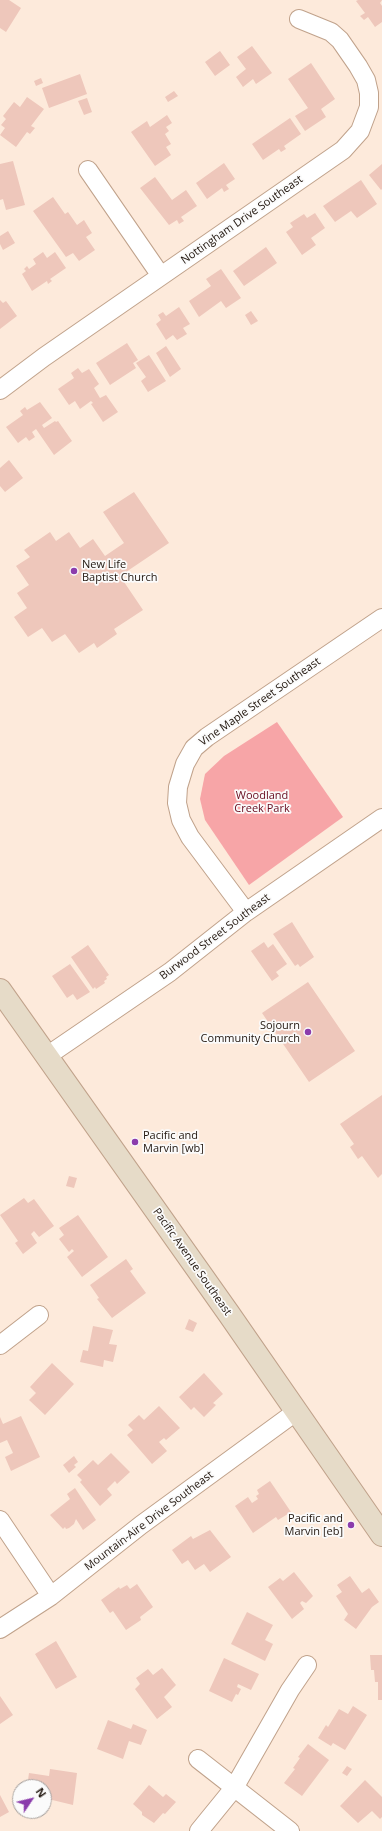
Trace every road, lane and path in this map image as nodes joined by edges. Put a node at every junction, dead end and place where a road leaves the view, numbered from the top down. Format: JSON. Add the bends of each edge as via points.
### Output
{"nodes":[{"id":1,"x":299,"y":19,"type":"dead end"},
{"id":2,"x":88,"y":170,"type":"dead end"},
{"id":3,"x":161,"y":276,"type":"junction"},
{"id":4,"x":0,"y":390,"type":"edge"},
{"id":5,"x":382,"y":618,"type":"edge"},
{"id":6,"x":382,"y":818,"type":"edge"},
{"id":7,"x":246,"y":912,"type":"junction"},
{"id":8,"x":0,"y":990,"type":"edge"},
{"id":9,"x":46,"y":1056,"type":"junction"},
{"id":10,"x":38,"y":1315,"type":"dead end"},
{"id":11,"x":0,"y":1345,"type":"edge"},
{"id":12,"x":297,"y":1411,"type":"junction"},
{"id":13,"x":0,"y":1520,"type":"edge"},
{"id":14,"x":382,"y":1535,"type":"edge"},
{"id":15,"x":51,"y":1596,"type":"junction"},
{"id":16,"x":0,"y":1629,"type":"edge"},
{"id":17,"x":307,"y":1665,"type":"dead end"},
{"id":18,"x":198,"y":1760,"type":"dead end"},
{"id":19,"x":234,"y":1788,"type":"junction"},
{"id":20,"x":199,"y":1831,"type":"edge"},
{"id":21,"x":290,"y":1831,"type":"edge"}],
"edges":[{"from":1,"to":3,"type":"street","name":"Nottingham Drive Southeast","via":[[331,32],[340,40],[366,80],[369,107],[360,131],[343,150]]},
{"from":2,"to":3,"type":"street"},
{"from":3,"to":4,"type":"street","name":"Nottingham Drive Southeast","via":[[44,356]]},
{"from":5,"to":7,"type":"street","name":"Vine Maple Street Southeast","via":[[207,737],[194,748],[185,764],[178,787],[177,803],[181,820],[190,837]]},
{"from":6,"to":7,"type":"street","name":"Burwood Street Southeast"},
{"from":7,"to":9,"type":"street","name":"Burwood Street Southeast","via":[[170,972]]},
{"from":8,"to":9,"type":"main road","name":"Pacific Avenue Southeast"},
{"from":9,"to":12,"type":"main road","name":"Pacific Avenue Southeast"},
{"from":10,"to":11,"type":"street"},
{"from":12,"to":14,"type":"main road","name":"Pacific Avenue Southeast"},
{"from":12,"to":15,"type":"street","name":"Mountain-Aire Drive Southeast","via":[[141,1525]]},
{"from":13,"to":15,"type":"street"},
{"from":15,"to":16,"type":"street","name":"Mountain-Aire Drive Southeast"},
{"from":17,"to":19,"type":"street"},
{"from":18,"to":19,"type":"street"},
{"from":19,"to":20,"type":"street"},
{"from":19,"to":21,"type":"street"}]}
